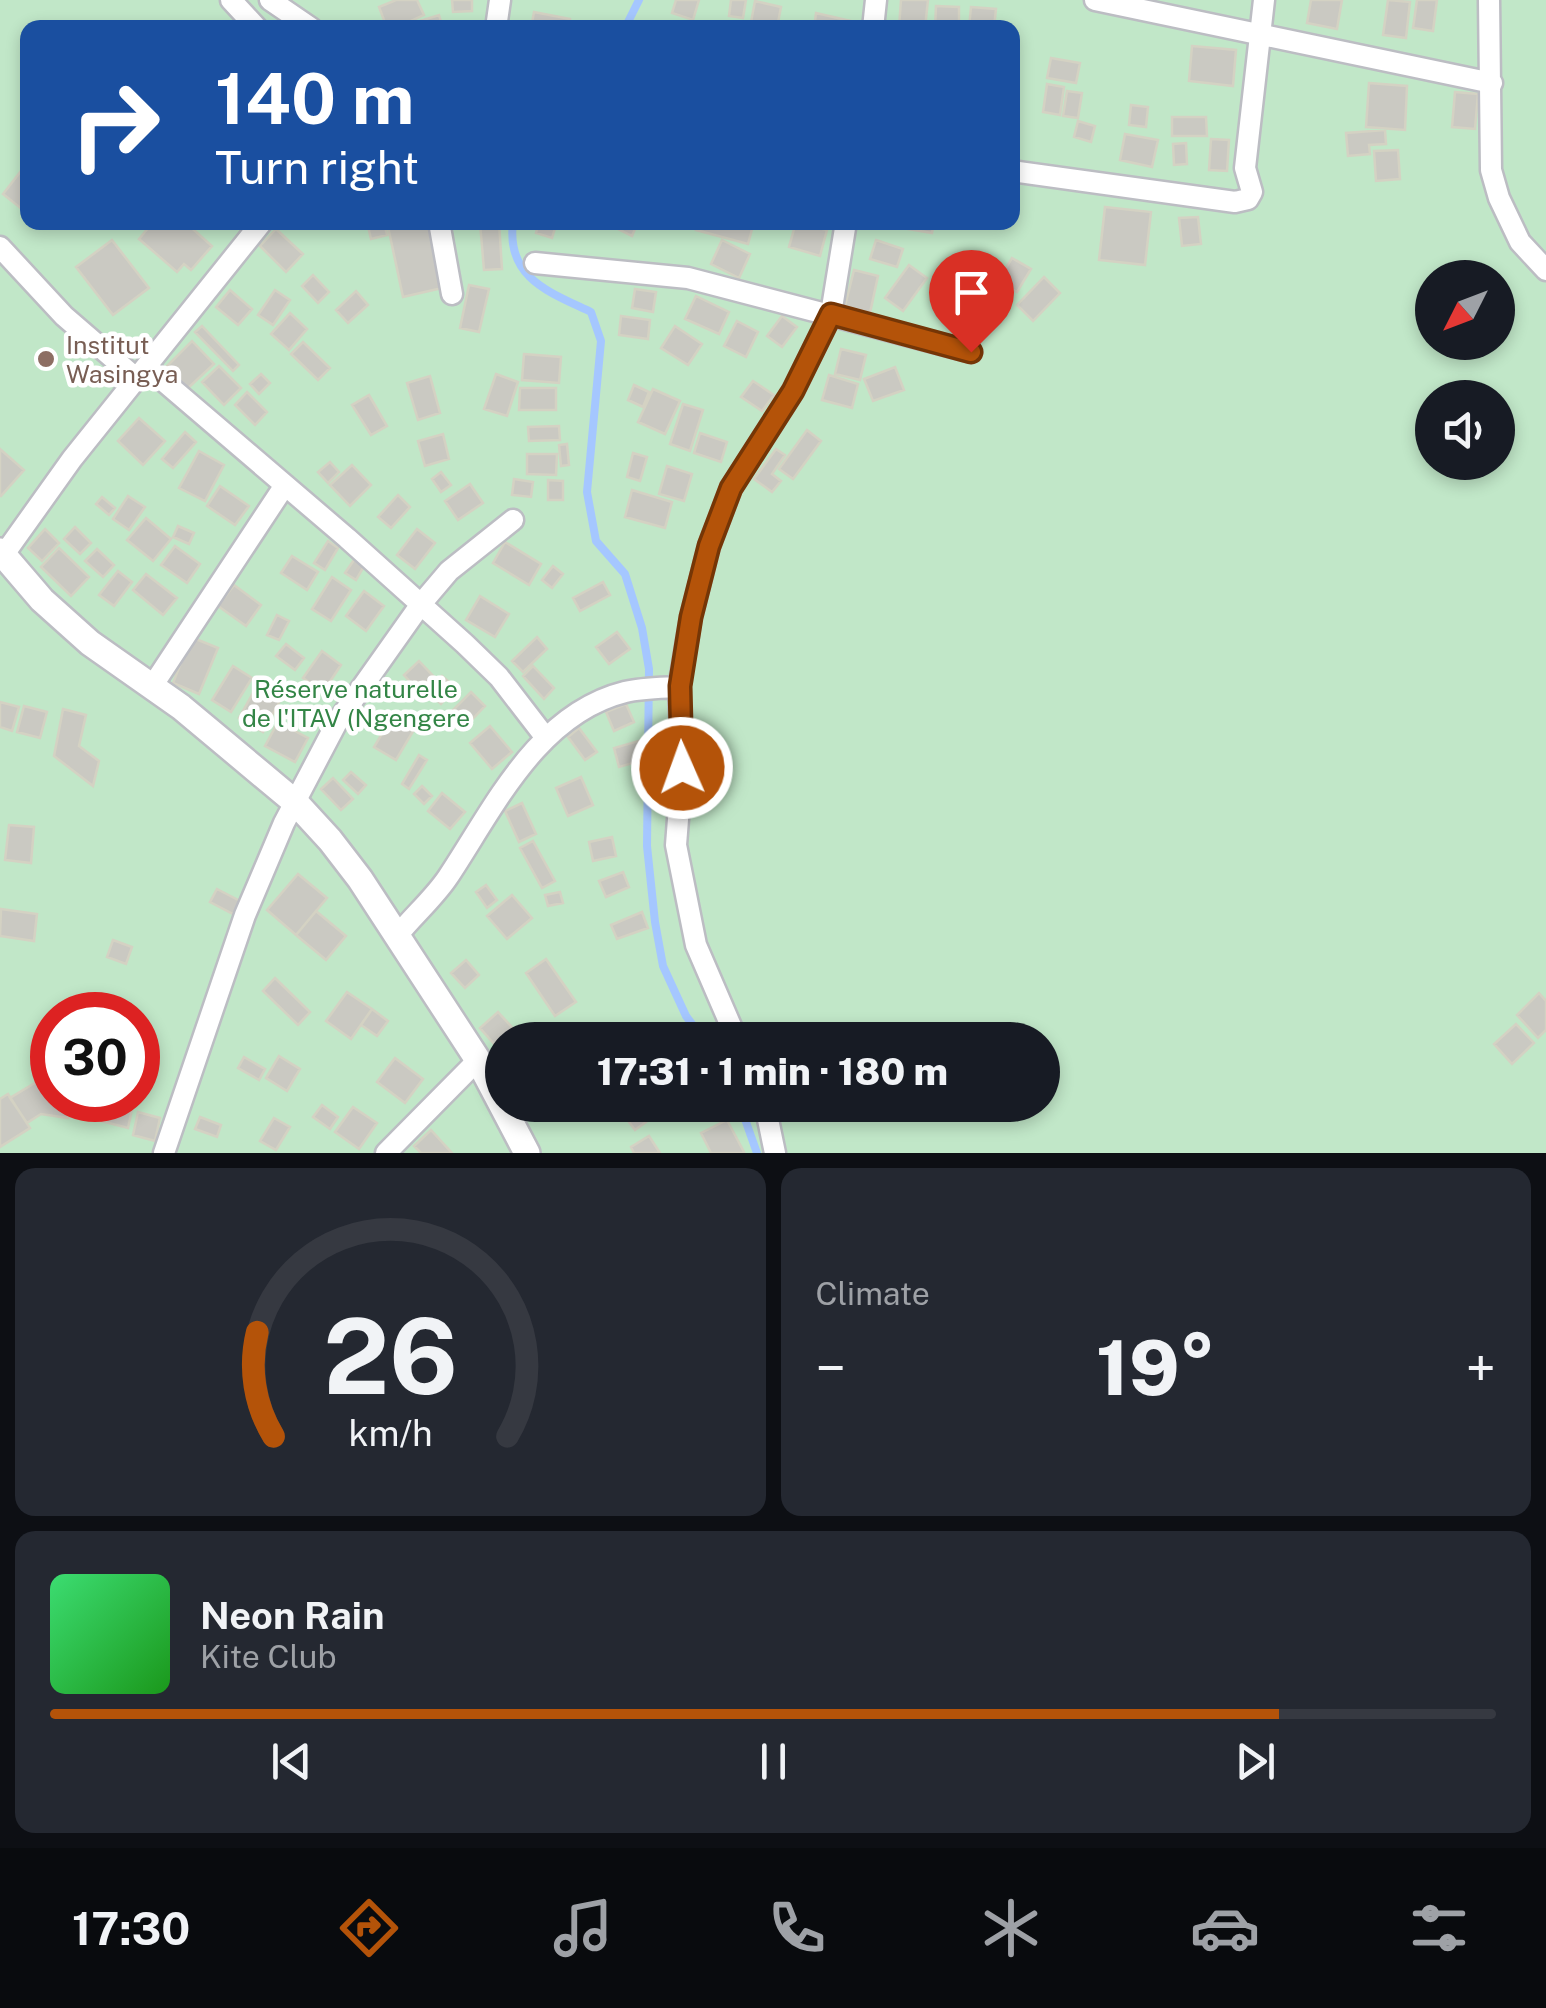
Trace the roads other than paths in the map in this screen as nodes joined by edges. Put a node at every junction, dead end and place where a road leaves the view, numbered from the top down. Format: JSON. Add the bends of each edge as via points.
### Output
{"nodes":[{"id":1,"x":232,"y":0,"type":"edge"},
{"id":2,"x":270,"y":0,"type":"edge"},
{"id":3,"x":1094,"y":0,"type":"edge"},
{"id":4,"x":1264,"y":0,"type":"edge"},
{"id":5,"x":1489,"y":0,"type":"edge"},
{"id":6,"x":250,"y":20,"type":"edge"},
{"id":7,"x":299,"y":20,"type":"edge"},
{"id":8,"x":1260,"y":34,"type":"junction"},
{"id":9,"x":1492,"y":84,"type":"junction"},
{"id":10,"x":1020,"y":172,"type":"edge"},
{"id":11,"x":256,"y":230,"type":"edge"},
{"id":12,"x":440,"y":230,"type":"edge"},
{"id":13,"x":845,"y":230,"type":"edge"},
{"id":14,"x":0,"y":247,"type":"edge"},
{"id":15,"x":535,"y":263,"type":"dead end"},
{"id":16,"x":1546,"y":270,"type":"edge"},
{"id":17,"x":452,"y":294,"type":"dead end"},
{"id":18,"x":831,"y":314,"type":"junction"},
{"id":19,"x":971,"y":352,"type":"dead end"},
{"id":20,"x":142,"y":373,"type":"junction"},
{"id":21,"x":286,"y":485,"type":"junction"},
{"id":22,"x":513,"y":520,"type":"dead end"},
{"id":23,"x":1,"y":555,"type":"edge"},
{"id":24,"x":420,"y":604,"type":"junction"},
{"id":25,"x":680,"y":686,"type":"junction"},
{"id":26,"x":151,"y":688,"type":"junction"},
{"id":27,"x":546,"y":738,"type":"junction"},
{"id":28,"x":296,"y":803,"type":"junction"},
{"id":29,"x":397,"y":936,"type":"junction"},
{"id":30,"x":729,"y":1022,"type":"edge"},
{"id":31,"x":478,"y":1060,"type":"junction"},
{"id":32,"x":769,"y":1122,"type":"edge"},
{"id":33,"x":164,"y":1153,"type":"edge"},
{"id":34,"x":386,"y":1153,"type":"edge"},
{"id":35,"x":527,"y":1153,"type":"edge"},
{"id":36,"x":776,"y":1153,"type":"edge"}],
"edges":[{"from":1,"to":6,"type":"street"},
{"from":2,"to":7,"type":"street"},
{"from":3,"to":8,"type":"street"},
{"from":4,"to":8,"type":"street"},
{"from":5,"to":9,"type":"street"},
{"from":8,"to":9,"type":"street"},
{"from":8,"to":10,"type":"street","via":[[1245,168],[1248,199]]},
{"from":9,"to":16,"type":"street","via":[[1495,184],[1520,242]]},
{"from":11,"to":20,"type":"street"},
{"from":12,"to":17,"type":"street"},
{"from":13,"to":18,"type":"street"},
{"from":14,"to":20,"type":"street","via":[[64,316]]},
{"from":15,"to":18,"type":"street","via":[[688,278]]},
{"from":18,"to":19,"type":"street"},
{"from":18,"to":25,"type":"street","via":[[793,391],[731,488],[709,546]]},
{"from":20,"to":21,"type":"street"},
{"from":20,"to":23,"type":"street"},
{"from":21,"to":24,"type":"street"},
{"from":21,"to":26,"type":"street"},
{"from":22,"to":24,"type":"street","via":[[449,571]]},
{"from":23,"to":26,"type":"street","via":[[90,643]]},
{"from":24,"to":27,"type":"street","via":[[499,677]]},
{"from":24,"to":28,"type":"street","via":[[336,724]]},
{"from":25,"to":27,"type":"street","via":[[625,692],[582,711]]},
{"from":25,"to":30,"type":"street","via":[[676,845],[696,945]]},
{"from":26,"to":28,"type":"street"},
{"from":27,"to":29,"type":"street","via":[[489,810],[445,881]]},
{"from":28,"to":29,"type":"street","via":[[360,879]]},
{"from":28,"to":33,"type":"street","via":[[245,915]]},
{"from":29,"to":31,"type":"street"},
{"from":31,"to":34,"type":"street"},
{"from":31,"to":35,"type":"street"},
{"from":32,"to":36,"type":"street"}]}
